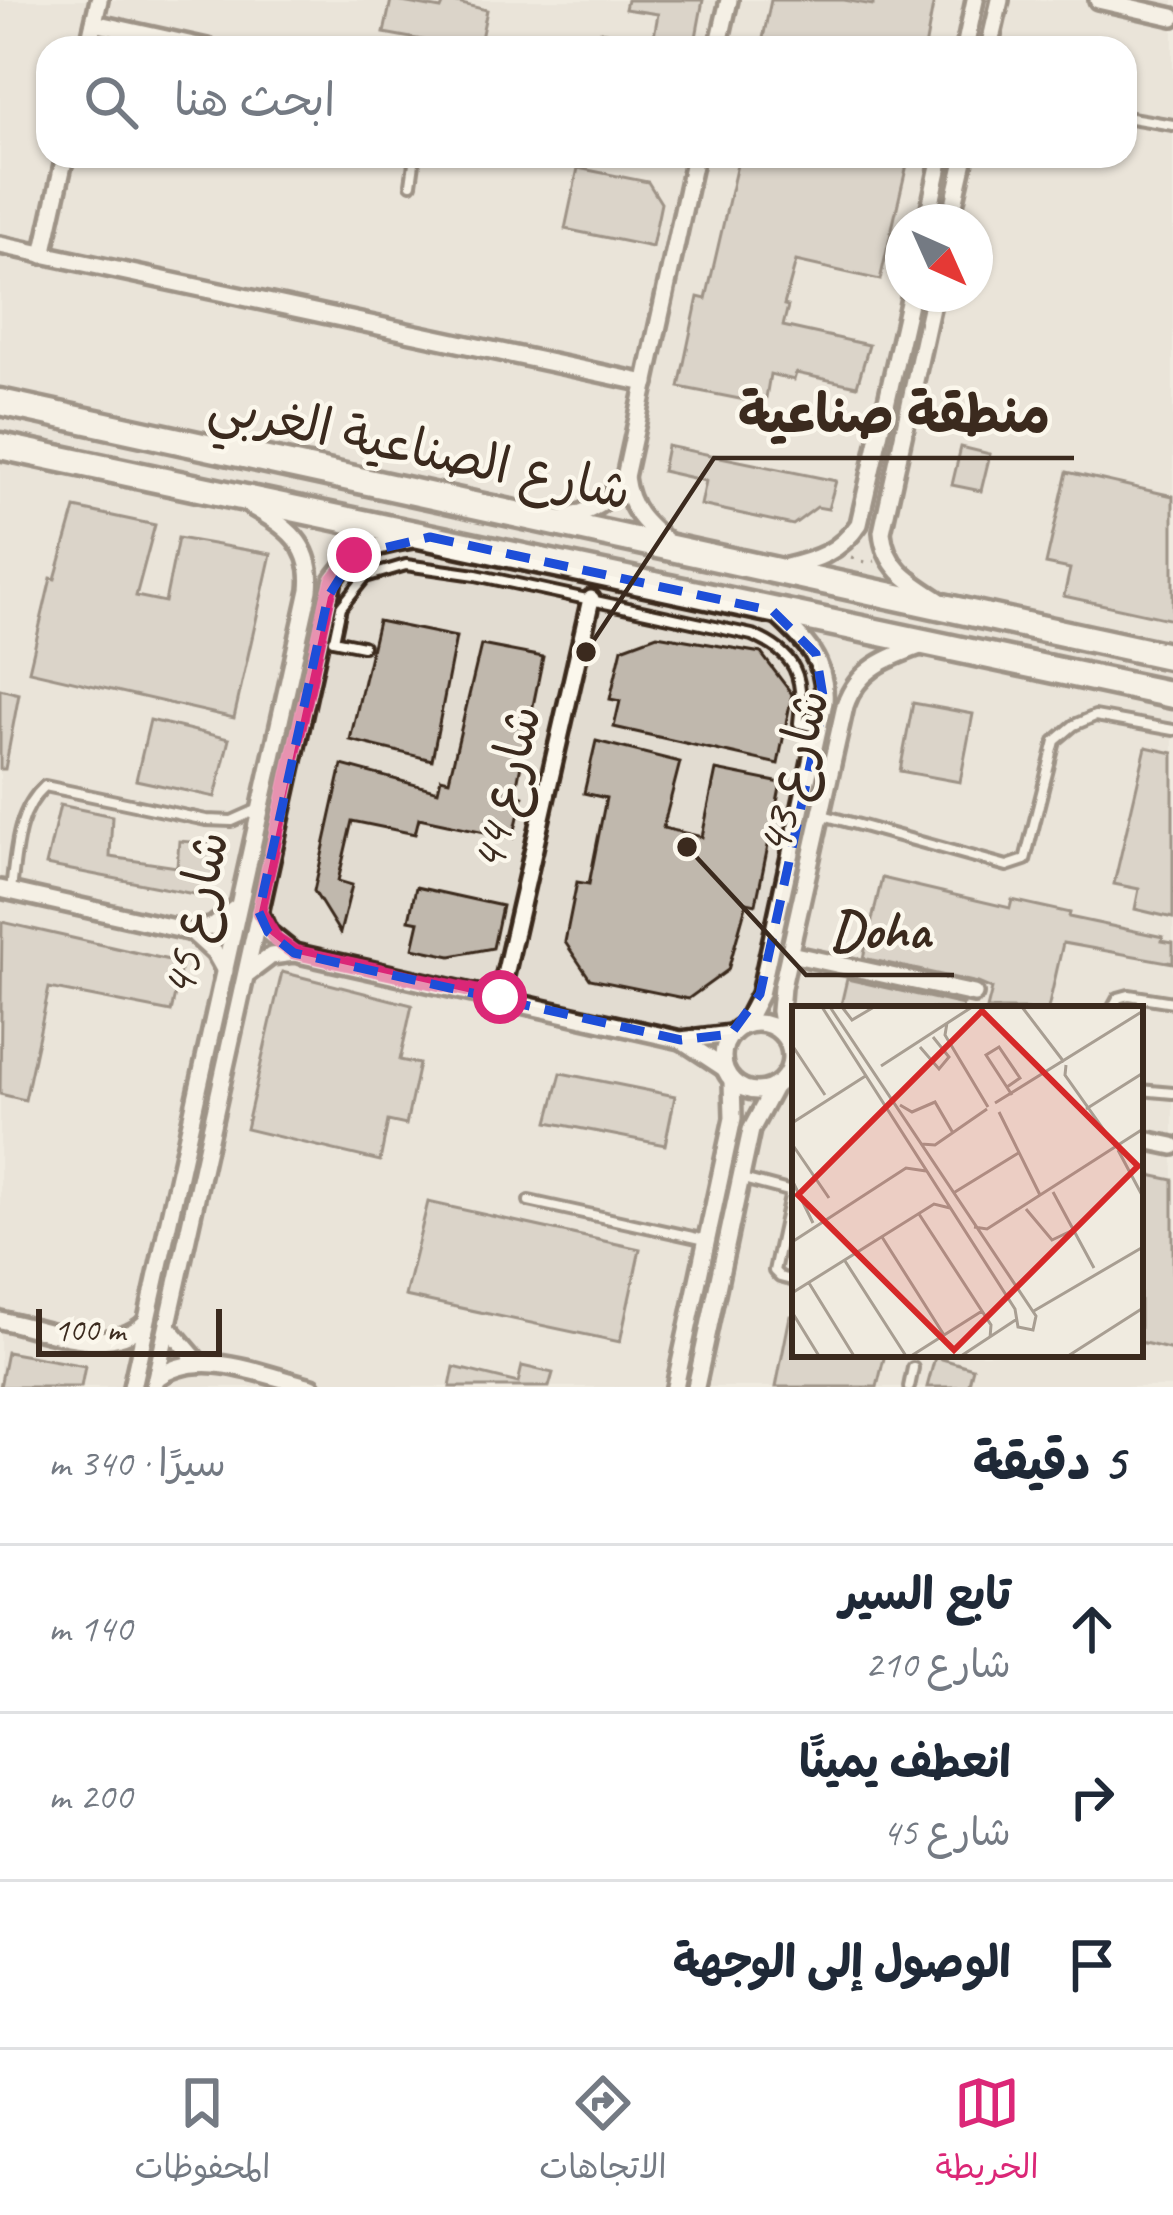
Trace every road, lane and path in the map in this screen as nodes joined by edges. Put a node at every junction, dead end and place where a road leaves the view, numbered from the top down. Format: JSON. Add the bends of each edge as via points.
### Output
{"nodes":[{"id":1,"x":99,"y":0,"type":"edge"},
{"id":2,"x":729,"y":0,"type":"edge"},
{"id":3,"x":976,"y":0,"type":"edge"},
{"id":4,"x":1013,"y":0,"type":"edge"},
{"id":5,"x":1098,"y":0,"type":"edge"},
{"id":6,"x":999,"y":6,"type":"edge"},
{"id":7,"x":1173,"y":16,"type":"edge"},
{"id":8,"x":94,"y":23,"type":"junction"},
{"id":9,"x":91,"y":36,"type":"edge"},
{"id":10,"x":153,"y":36,"type":"edge"},
{"id":11,"x":721,"y":36,"type":"edge"},
{"id":12,"x":968,"y":36,"type":"edge"},
{"id":13,"x":992,"y":36,"type":"edge"},
{"id":14,"x":1137,"y":119,"type":"edge"},
{"id":15,"x":1173,"y":125,"type":"edge"},
{"id":16,"x":62,"y":168,"type":"edge"},
{"id":17,"x":414,"y":168,"type":"edge"},
{"id":18,"x":691,"y":168,"type":"edge"},
{"id":19,"x":938,"y":168,"type":"edge"},
{"id":20,"x":962,"y":168,"type":"edge"},
{"id":21,"x":411,"y":184,"type":"dead end"},
{"id":22,"x":931,"y":204,"type":"edge"},
{"id":23,"x":954,"y":204,"type":"edge"},
{"id":24,"x":0,"y":245,"type":"edge"},
{"id":25,"x":43,"y":255,"type":"junction"},
{"id":26,"x":907,"y":312,"type":"edge"},
{"id":27,"x":930,"y":312,"type":"edge"},
{"id":28,"x":646,"y":383,"type":"junction"},
{"id":29,"x":0,"y":402,"type":"edge"},
{"id":30,"x":0,"y":446,"type":"edge"},
{"id":31,"x":625,"y":477,"type":"junction"},
{"id":32,"x":231,"y":494,"type":"junction"},
{"id":33,"x":548,"y":524,"type":"junction"},
{"id":34,"x":430,"y":537,"type":"junction"},
{"id":35,"x":842,"y":547,"type":"junction"},
{"id":36,"x":678,"y":551,"type":"junction"},
{"id":37,"x":888,"y":558,"type":"junction"},
{"id":38,"x":774,"y":570,"type":"junction"},
{"id":39,"x":591,"y":599,"type":"junction"},
{"id":40,"x":951,"y":608,"type":"junction"},
{"id":41,"x":773,"y":611,"type":"junction"},
{"id":42,"x":327,"y":639,"type":"junction"},
{"id":43,"x":929,"y":644,"type":"junction"},
{"id":44,"x":362,"y":646,"type":"dead end"},
{"id":45,"x":1173,"y":657,"type":"edge"},
{"id":46,"x":1173,"y":695,"type":"edge"},
{"id":47,"x":819,"y":727,"type":"junction"},
{"id":48,"x":1173,"y":730,"type":"edge"},
{"id":49,"x":260,"y":808,"type":"junction"},
{"id":50,"x":823,"y":815,"type":"junction"},
{"id":51,"x":5,"y":890,"type":"edge"},
{"id":52,"x":238,"y":907,"type":"junction"},
{"id":53,"x":259,"y":912,"type":"junction"},
{"id":54,"x":192,"y":932,"type":"junction"},
{"id":55,"x":294,"y":952,"type":"junction"},
{"id":56,"x":790,"y":954,"type":"junction"},
{"id":57,"x":225,"y":971,"type":"junction"},
{"id":58,"x":245,"y":976,"type":"junction"},
{"id":59,"x":974,"y":994,"type":"dead end"},
{"id":60,"x":500,"y":997,"type":"junction"},
{"id":61,"x":1173,"y":1002,"type":"edge"},
{"id":62,"x":1114,"y":1006,"type":"edge"},
{"id":63,"x":737,"y":1029,"type":"junction"},
{"id":64,"x":681,"y":1040,"type":"junction"},
{"id":65,"x":789,"y":1044,"type":"edge"},
{"id":66,"x":728,"y":1075,"type":"junction"},
{"id":67,"x":783,"y":1082,"type":"edge"},
{"id":68,"x":1143,"y":1090,"type":"edge"},
{"id":69,"x":1173,"y":1093,"type":"edge"},
{"id":70,"x":1143,"y":1140,"type":"edge"},
{"id":71,"x":1173,"y":1146,"type":"edge"},
{"id":72,"x":742,"y":1179,"type":"junction"},
{"id":73,"x":792,"y":1192,"type":"edge"},
{"id":74,"x":792,"y":1196,"type":"edge"},
{"id":75,"x":529,"y":1201,"type":"dead end"},
{"id":76,"x":707,"y":1241,"type":"junction"},
{"id":77,"x":792,"y":1279,"type":"edge"},
{"id":78,"x":0,"y":1320,"type":"edge"},
{"id":79,"x":146,"y":1322,"type":"junction"},
{"id":80,"x":168,"y":1327,"type":"junction"},
{"id":81,"x":107,"y":1342,"type":"junction"},
{"id":82,"x":198,"y":1362,"type":"junction"},
{"id":83,"x":914,"y":1368,"type":"dead end"},
{"id":84,"x":133,"y":1381,"type":"edge"},
{"id":85,"x":155,"y":1383,"type":"edge"},
{"id":86,"x":312,"y":1387,"type":"edge"},
{"id":87,"x":675,"y":1387,"type":"edge"},
{"id":88,"x":696,"y":1387,"type":"edge"},
{"id":89,"x":909,"y":1387,"type":"edge"}],
"edges":[{"from":1,"to":8,"type":"street"},
{"from":2,"to":11,"type":"street"},
{"from":3,"to":12,"type":"street"},
{"from":4,"to":6,"type":"street"},
{"from":5,"to":7,"type":"street"},
{"from":6,"to":13,"type":"street"},
{"from":8,"to":9,"type":"street"},
{"from":8,"to":10,"type":"street"},
{"from":14,"to":15,"type":"lane"},
{"from":16,"to":25,"type":"street"},
{"from":17,"to":21,"type":"lane"},
{"from":18,"to":28,"type":"street"},
{"from":19,"to":22,"type":"street"},
{"from":20,"to":23,"type":"street"},
{"from":24,"to":25,"type":"street"},
{"from":25,"to":28,"type":"street"},
{"from":26,"to":35,"type":"street","via":[[864,508]]},
{"from":27,"to":37,"type":"street","via":[[885,514]]},
{"from":28,"to":31,"type":"street"},
{"from":29,"to":33,"type":"main road","name":"شارع الصناعية الغربي"},
{"from":30,"to":32,"type":"main road","name":"شارع الصناعية الغربي"},
{"from":31,"to":33,"type":"street","via":[[608,501]]},
{"from":31,"to":36,"type":"street","via":[[639,517]]},
{"from":32,"to":34,"type":"main road","name":"شارع الصناعية الغربي"},
{"from":32,"to":49,"type":"street","name":"شارع 45","via":[[289,529],[310,575]]},
{"from":33,"to":36,"type":"main road","name":"شارع الصناعية الغربي"},
{"from":34,"to":41,"type":"main road","name":"شارع الصناعية الغربي"},
{"from":34,"to":42,"type":"street","name":"شارع 45","via":[[354,555],[333,580]]},
{"from":35,"to":37,"type":"path","via":[[854,560]]},
{"from":35,"to":38,"type":"street"},
{"from":36,"to":38,"type":"main road","name":"شارع الصناعية الغربي"},
{"from":37,"to":40,"type":"street"},
{"from":38,"to":40,"type":"main road","name":"شارع الصناعية الغربي"},
{"from":39,"to":42,"type":"lane","via":[[406,565],[365,577]]},
{"from":39,"to":47,"type":"lane","via":[[769,642],[794,664],[803,692],[799,723]]},
{"from":39,"to":60,"type":"street","name":"شارع 44"},
{"from":40,"to":45,"type":"main road","name":"شارع الصناعية الغربي"},
{"from":41,"to":43,"type":"main road","name":"شارع الصناعية الغربي"},
{"from":41,"to":47,"type":"street","name":"شارع 43","via":[[822,669]]},
{"from":42,"to":44,"type":"lane"},
{"from":42,"to":53,"type":"street","name":"شارع 45"},
{"from":43,"to":46,"type":"main road","name":"شارع الصناعية الغربي"},
{"from":43,"to":50,"type":"street","name":"شارع 43","via":[[881,661],[850,692]]},
{"from":47,"to":63,"type":"street","name":"شارع 43","via":[[760,994]]},
{"from":48,"to":50,"type":"lane","via":[[1095,716],[1074,725],[1055,741],[1025,860],[1007,866]]},
{"from":49,"to":51,"type":"lane","via":[[232,821],[206,820],[45,786],[31,799]]},
{"from":49,"to":52,"type":"street","name":"شارع 45"},
{"from":50,"to":56,"type":"street","name":"شارع 43"},
{"from":51,"to":54,"type":"street"},
{"from":52,"to":54,"type":"street"},
{"from":52,"to":57,"type":"street","name":"شارع 45"},
{"from":53,"to":55,"type":"street"},
{"from":53,"to":58,"type":"street","name":"شارع 45"},
{"from":54,"to":57,"type":"street"},
{"from":55,"to":58,"type":"street","via":[[261,961]]},
{"from":55,"to":60,"type":"street"},
{"from":56,"to":59,"type":"street"},
{"from":56,"to":65,"type":"street","name":"شارع 43","via":[[780,999]]},
{"from":57,"to":79,"type":"street","name":"شارع 45"},
{"from":58,"to":80,"type":"street","name":"شارع 45"},
{"from":60,"to":64,"type":"street"},
{"from":61,"to":62,"type":"lane","via":[[1129,995]]},
{"from":63,"to":64,"type":"street"},
{"from":63,"to":65,"type":"street","via":[[761,1022]]},
{"from":63,"to":66,"type":"street","via":[[724,1047]]},
{"from":64,"to":66,"type":"street"},
{"from":65,"to":67,"type":"street"},
{"from":66,"to":67,"type":"street","via":[[752,1091]]},
{"from":66,"to":76,"type":"street","via":[[733,1118]]},
{"from":67,"to":72,"type":"street","via":[[752,1130]]},
{"from":68,"to":69,"type":"lane"},
{"from":70,"to":71,"type":"street"},
{"from":72,"to":73,"type":"lane"},
{"from":72,"to":88,"type":"street"},
{"from":74,"to":77,"type":"lane","via":[[774,1271]]},
{"from":75,"to":76,"type":"lane"},
{"from":76,"to":87,"type":"street"},
{"from":78,"to":81,"type":"street"},
{"from":79,"to":81,"type":"street"},
{"from":79,"to":84,"type":"street","name":"شارع 45"},
{"from":80,"to":82,"type":"street"},
{"from":80,"to":85,"type":"street","name":"شارع 45"},
{"from":81,"to":84,"type":"street"},
{"from":82,"to":85,"type":"street","via":[[175,1366]]},
{"from":82,"to":86,"type":"street"},
{"from":83,"to":89,"type":"lane"}]}
